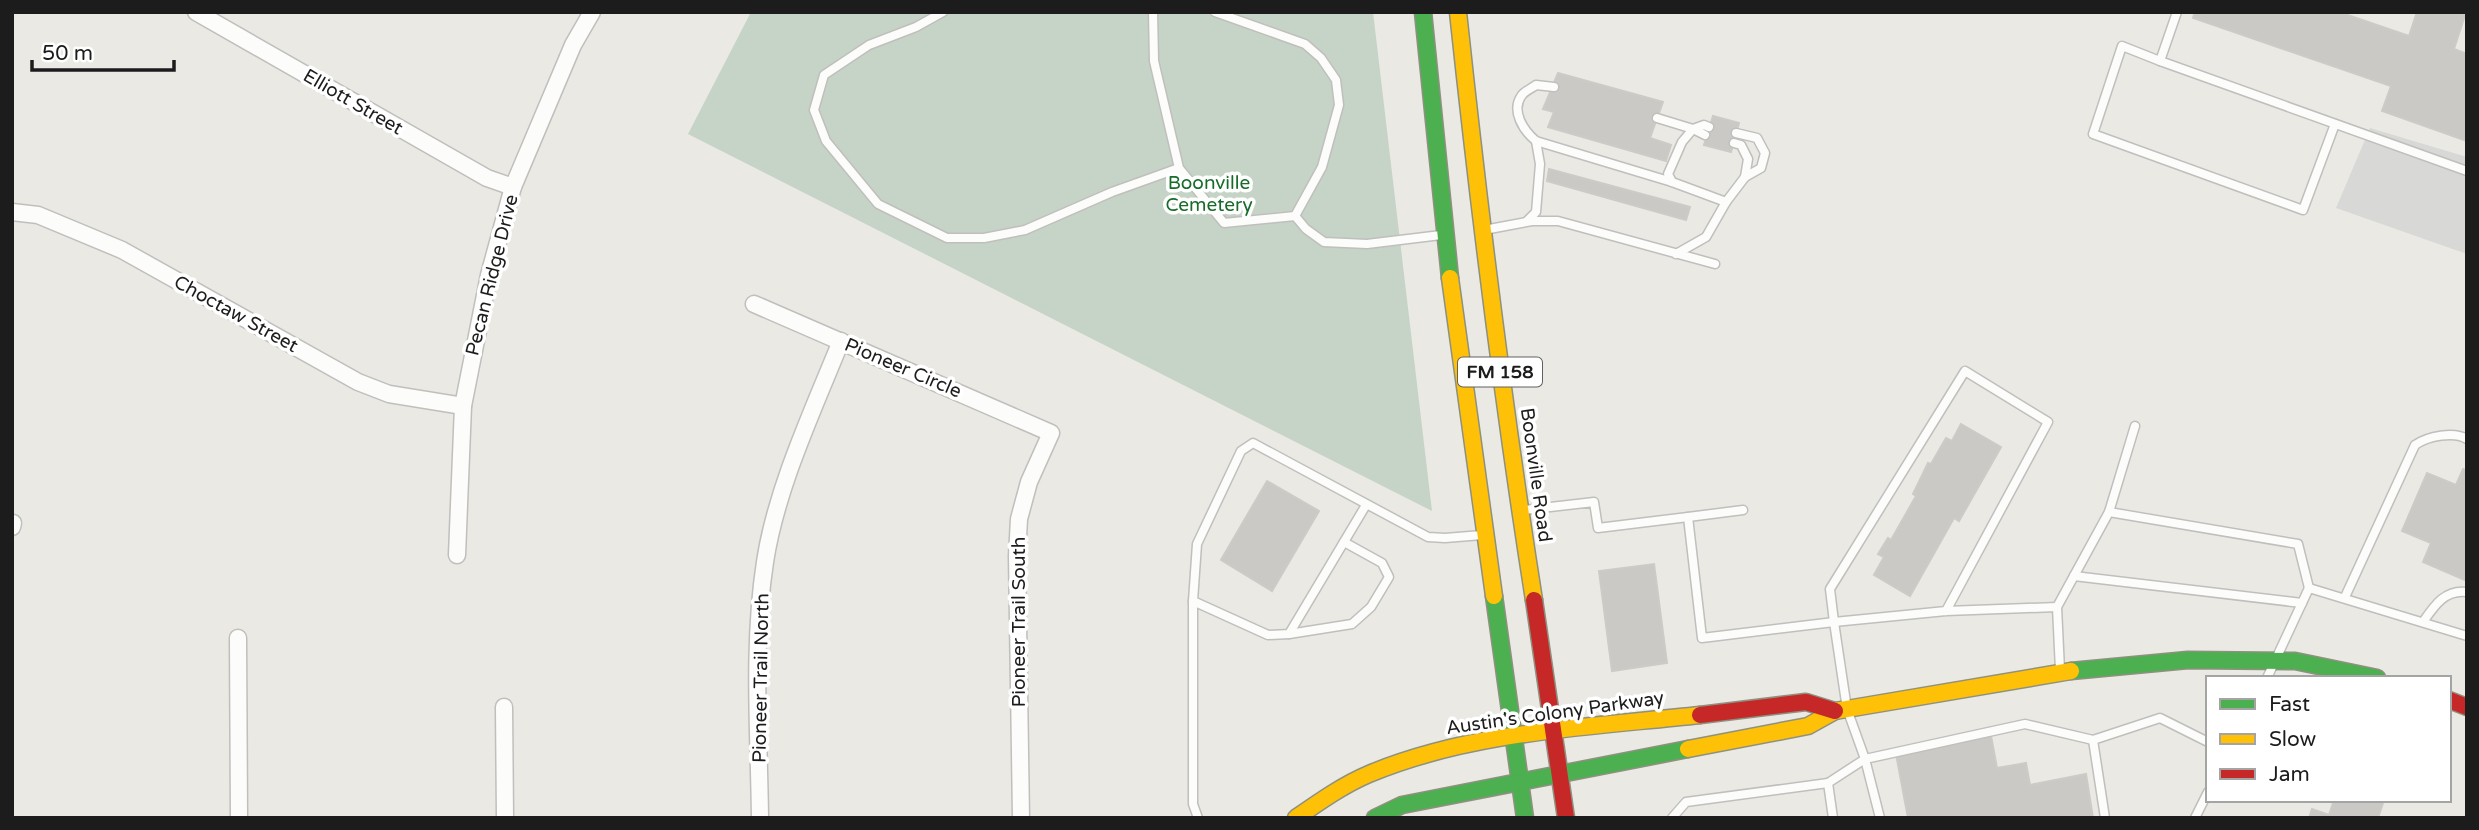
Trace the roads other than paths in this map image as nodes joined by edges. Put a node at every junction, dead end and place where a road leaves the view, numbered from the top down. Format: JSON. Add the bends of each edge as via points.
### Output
{"nodes":[{"id":1,"x":196,"y":12,"type":"edge"},
{"id":2,"x":592,"y":12,"type":"edge"},
{"id":3,"x":943,"y":12,"type":"edge"},
{"id":4,"x":1153,"y":12,"type":"edge"},
{"id":5,"x":1215,"y":12,"type":"edge"},
{"id":6,"x":1423,"y":12,"type":"edge"},
{"id":7,"x":1458,"y":12,"type":"edge"},
{"id":8,"x":2177,"y":12,"type":"edge"},
{"id":9,"x":2160,"y":61,"type":"junction"},
{"id":10,"x":1554,"y":87,"type":"dead end"},
{"id":11,"x":1657,"y":118,"type":"dead end"},
{"id":12,"x":2335,"y":124,"type":"junction"},
{"id":13,"x":1693,"y":129,"type":"junction"},
{"id":14,"x":1707,"y":131,"type":"dead end"},
{"id":15,"x":1736,"y":133,"type":"dead end"},
{"id":16,"x":1536,"y":141,"type":"junction"},
{"id":17,"x":1734,"y":143,"type":"dead end"},
{"id":18,"x":1179,"y":168,"type":"junction"},
{"id":19,"x":2467,"y":171,"type":"edge"},
{"id":20,"x":1745,"y":177,"type":"junction"},
{"id":21,"x":1672,"y":182,"type":"junction"},
{"id":22,"x":513,"y":187,"type":"junction"},
{"id":23,"x":1726,"y":201,"type":"junction"},
{"id":24,"x":12,"y":212,"type":"edge"},
{"id":25,"x":1295,"y":216,"type":"junction"},
{"id":26,"x":1525,"y":222,"type":"junction"},
{"id":27,"x":1463,"y":233,"type":"junction"},
{"id":28,"x":1676,"y":254,"type":"junction"},
{"id":29,"x":1715,"y":264,"type":"dead end"},
{"id":30,"x":754,"y":304,"type":"dead end"},
{"id":31,"x":841,"y":341,"type":"junction"},
{"id":32,"x":463,"y":406,"type":"junction"},
{"id":33,"x":2136,"y":426,"type":"dead end"},
{"id":34,"x":1051,"y":433,"type":"joint"},
{"id":35,"x":2467,"y":439,"type":"edge"},
{"id":36,"x":1366,"y":505,"type":"junction"},
{"id":37,"x":1743,"y":510,"type":"dead end"},
{"id":38,"x":1520,"y":511,"type":"junction"},
{"id":39,"x":2109,"y":512,"type":"junction"},
{"id":40,"x":1688,"y":517,"type":"junction"},
{"id":41,"x":1485,"y":535,"type":"junction"},
{"id":42,"x":1345,"y":542,"type":"junction"},
{"id":43,"x":457,"y":555,"type":"dead end"},
{"id":44,"x":2074,"y":576,"type":"junction"},
{"id":45,"x":2309,"y":588,"type":"junction"},
{"id":46,"x":2467,"y":592,"type":"edge"},
{"id":47,"x":2345,"y":597,"type":"junction"},
{"id":48,"x":1193,"y":601,"type":"junction"},
{"id":49,"x":2302,"y":603,"type":"junction"},
{"id":50,"x":2057,"y":607,"type":"junction"},
{"id":51,"x":1946,"y":611,"type":"junction"},
{"id":52,"x":1834,"y":622,"type":"junction"},
{"id":53,"x":2423,"y":622,"type":"junction"},
{"id":54,"x":1289,"y":634,"type":"junction"},
{"id":55,"x":2467,"y":636,"type":"edge"},
{"id":56,"x":238,"y":638,"type":"dead end"},
{"id":57,"x":2275,"y":661,"type":"junction"},
{"id":58,"x":2060,"y":673,"type":"junction"},
{"id":59,"x":2268,"y":676,"type":"edge"},
{"id":60,"x":2367,"y":676,"type":"edge"},
{"id":61,"x":504,"y":707,"type":"dead end"},
{"id":62,"x":1841,"y":710,"type":"junction"},
{"id":63,"x":1555,"y":731,"type":"junction"},
{"id":64,"x":1513,"y":738,"type":"junction"},
{"id":65,"x":2093,"y":740,"type":"junction"},
{"id":66,"x":2206,"y":741,"type":"edge"},
{"id":67,"x":1865,"y":759,"type":"junction"},
{"id":68,"x":1559,"y":773,"type":"junction"},
{"id":69,"x":1519,"y":781,"type":"junction"},
{"id":70,"x":1828,"y":783,"type":"junction"},
{"id":71,"x":2206,"y":796,"type":"edge"},
{"id":72,"x":2195,"y":817,"type":"edge"},
{"id":73,"x":239,"y":818,"type":"edge"},
{"id":74,"x":505,"y":818,"type":"edge"},
{"id":75,"x":760,"y":818,"type":"edge"},
{"id":76,"x":1021,"y":818,"type":"edge"},
{"id":77,"x":1198,"y":818,"type":"edge"},
{"id":78,"x":1296,"y":818,"type":"edge"},
{"id":79,"x":1375,"y":818,"type":"edge"},
{"id":80,"x":1525,"y":818,"type":"edge"},
{"id":81,"x":1566,"y":818,"type":"edge"},
{"id":82,"x":1672,"y":818,"type":"edge"},
{"id":83,"x":1833,"y":818,"type":"edge"},
{"id":84,"x":1880,"y":818,"type":"edge"},
{"id":85,"x":2105,"y":818,"type":"edge"}],
"edges":[{"from":1,"to":22,"type":"street","name":"Elliott Street","via":[[487,178]]},
{"from":2,"to":22,"type":"street","name":"Pecan Ridge Drive","via":[[573,45]]},
{"from":3,"to":18,"type":"lane","via":[[870,45],[824,75],[814,110],[826,141],[878,204],[947,238],[984,238],[1025,230]]},
{"from":4,"to":18,"type":"lane","via":[[1154,61]]},
{"from":5,"to":25,"type":"lane","via":[[1305,44],[1336,80],[1339,105],[1322,167]]},
{"from":6,"to":27,"type":"main road","name":"Boonville Road","number":"FM 158"},
{"from":7,"to":27,"type":"main road","name":"Boonville Road","number":"FM 158"},
{"from":8,"to":9,"type":"lane"},
{"from":9,"to":12,"type":"lane"},
{"from":9,"to":12,"type":"lane","via":[[2122,46],[2094,134],[2303,210]]},
{"from":10,"to":16,"type":"lane","via":[[1536,85],[1522,95],[1517,110],[1524,131]]},
{"from":11,"to":13,"type":"lane"},
{"from":12,"to":19,"type":"lane"},
{"from":13,"to":14,"type":"lane"},
{"from":13,"to":21,"type":"lane","via":[[1673,159],[1668,174]]},
{"from":15,"to":20,"type":"lane","via":[[1757,138],[1765,153],[1761,168]]},
{"from":16,"to":21,"type":"lane"},
{"from":16,"to":26,"type":"lane","via":[[1540,164],[1536,212]]},
{"from":17,"to":20,"type":"lane","via":[[1741,145],[1748,159]]},
{"from":18,"to":25,"type":"lane","via":[[1224,223]]},
{"from":20,"to":23,"type":"lane"},
{"from":21,"to":23,"type":"lane"},
{"from":22,"to":32,"type":"street","name":"Pecan Ridge Drive","via":[[489,275]]},
{"from":23,"to":28,"type":"lane","via":[[1706,237]]},
{"from":24,"to":32,"type":"street","name":"Choctaw Street","via":[[38,215],[122,250],[358,382],[389,394]]},
{"from":25,"to":27,"type":"lane","via":[[1324,242],[1367,244]]},
{"from":26,"to":27,"type":"lane"},
{"from":26,"to":28,"type":"lane","via":[[1558,221]]},
{"from":27,"to":38,"type":"main road","name":"Boonville Road","number":"FM 158"},
{"from":27,"to":41,"type":"main road","name":"Boonville Road","number":"FM 158"},
{"from":28,"to":29,"type":"lane"},
{"from":30,"to":31,"type":"street","name":"Pioneer Circle"},
{"from":31,"to":34,"type":"street","name":"Pioneer Circle"},
{"from":31,"to":75,"type":"street","name":"Pioneer Trail North","via":[[780,499],[765,561],[758,625]]},
{"from":32,"to":43,"type":"street","name":"Pecan Ridge Drive"},
{"from":33,"to":39,"type":"lane"},
{"from":34,"to":76,"type":"street","name":"Pioneer Trail South","via":[[1029,482],[1019,519]]},
{"from":35,"to":47,"type":"lane","via":[[2458,434],[2415,445]]},
{"from":36,"to":41,"type":"lane","via":[[1429,537]]},
{"from":36,"to":42,"type":"lane"},
{"from":36,"to":48,"type":"lane","via":[[1253,443],[1241,451],[1197,544]]},
{"from":37,"to":40,"type":"lane"},
{"from":38,"to":40,"type":"lane","via":[[1594,502],[1598,528]]},
{"from":38,"to":63,"type":"main road","name":"Boonville Road","number":"FM 158"},
{"from":39,"to":44,"type":"lane"},
{"from":39,"to":45,"type":"lane","via":[[2298,544]]},
{"from":40,"to":52,"type":"lane","via":[[1702,638]]},
{"from":41,"to":64,"type":"main road","name":"Boonville Road","number":"FM 158"},
{"from":42,"to":54,"type":"lane"},
{"from":42,"to":54,"type":"lane","via":[[1382,563],[1389,577],[1371,607],[1352,624]]},
{"from":44,"to":49,"type":"lane"},
{"from":44,"to":50,"type":"lane"},
{"from":45,"to":47,"type":"lane"},
{"from":45,"to":49,"type":"lane"},
{"from":46,"to":53,"type":"lane","via":[[2447,595]]},
{"from":47,"to":53,"type":"lane"},
{"from":48,"to":54,"type":"lane","via":[[1268,635]]},
{"from":48,"to":77,"type":"lane","via":[[1193,804]]},
{"from":49,"to":57,"type":"lane"},
{"from":50,"to":51,"type":"lane"},
{"from":50,"to":58,"type":"lane"},
{"from":51,"to":52,"type":"lane"},
{"from":51,"to":52,"type":"lane","via":[[2048,422],[1965,370],[1830,589]]},
{"from":52,"to":62,"type":"lane"},
{"from":53,"to":55,"type":"lane"},
{"from":56,"to":73,"type":"street"},
{"from":57,"to":58,"type":"main road","name":"Austin's Colony Parkway","via":[[2188,660]]},
{"from":57,"to":59,"type":"lane"},
{"from":57,"to":60,"type":"main road","name":"Austin's Colony Parkway"},
{"from":58,"to":62,"type":"main road","name":"Austin's Colony Parkway"},
{"from":61,"to":74,"type":"street"},
{"from":62,"to":63,"type":"main road","name":"Austin's Colony Parkway","via":[[1807,702]]},
{"from":62,"to":67,"type":"lane"},
{"from":62,"to":68,"type":"main road","name":"Austin's Colony Parkway","via":[[1808,726]]},
{"from":63,"to":64,"type":"main road","name":"Austin's Colony Parkway"},
{"from":63,"to":68,"type":"main road","name":"Boonville Road","number":"FM 158"},
{"from":64,"to":69,"type":"main road","name":"Boonville Road","number":"FM 158"},
{"from":64,"to":78,"type":"main road","name":"Austin's Colony Parkway","via":[[1450,748],[1375,771]]},
{"from":65,"to":66,"type":"lane","via":[[2160,718]]},
{"from":65,"to":67,"type":"lane","via":[[2025,724]]},
{"from":65,"to":85,"type":"lane"},
{"from":67,"to":70,"type":"lane"},
{"from":67,"to":84,"type":"lane"},
{"from":68,"to":69,"type":"main road","name":"Austin's Colony Parkway"},
{"from":68,"to":81,"type":"main road","name":"Boonville Road","number":"FM 158"},
{"from":69,"to":79,"type":"main road","name":"Austin's Colony Parkway","via":[[1402,805]]},
{"from":69,"to":80,"type":"main road","name":"Boonville Road","number":"FM 158"},
{"from":70,"to":82,"type":"lane","via":[[1686,802]]},
{"from":70,"to":83,"type":"lane"},
{"from":71,"to":72,"type":"lane"}]}
